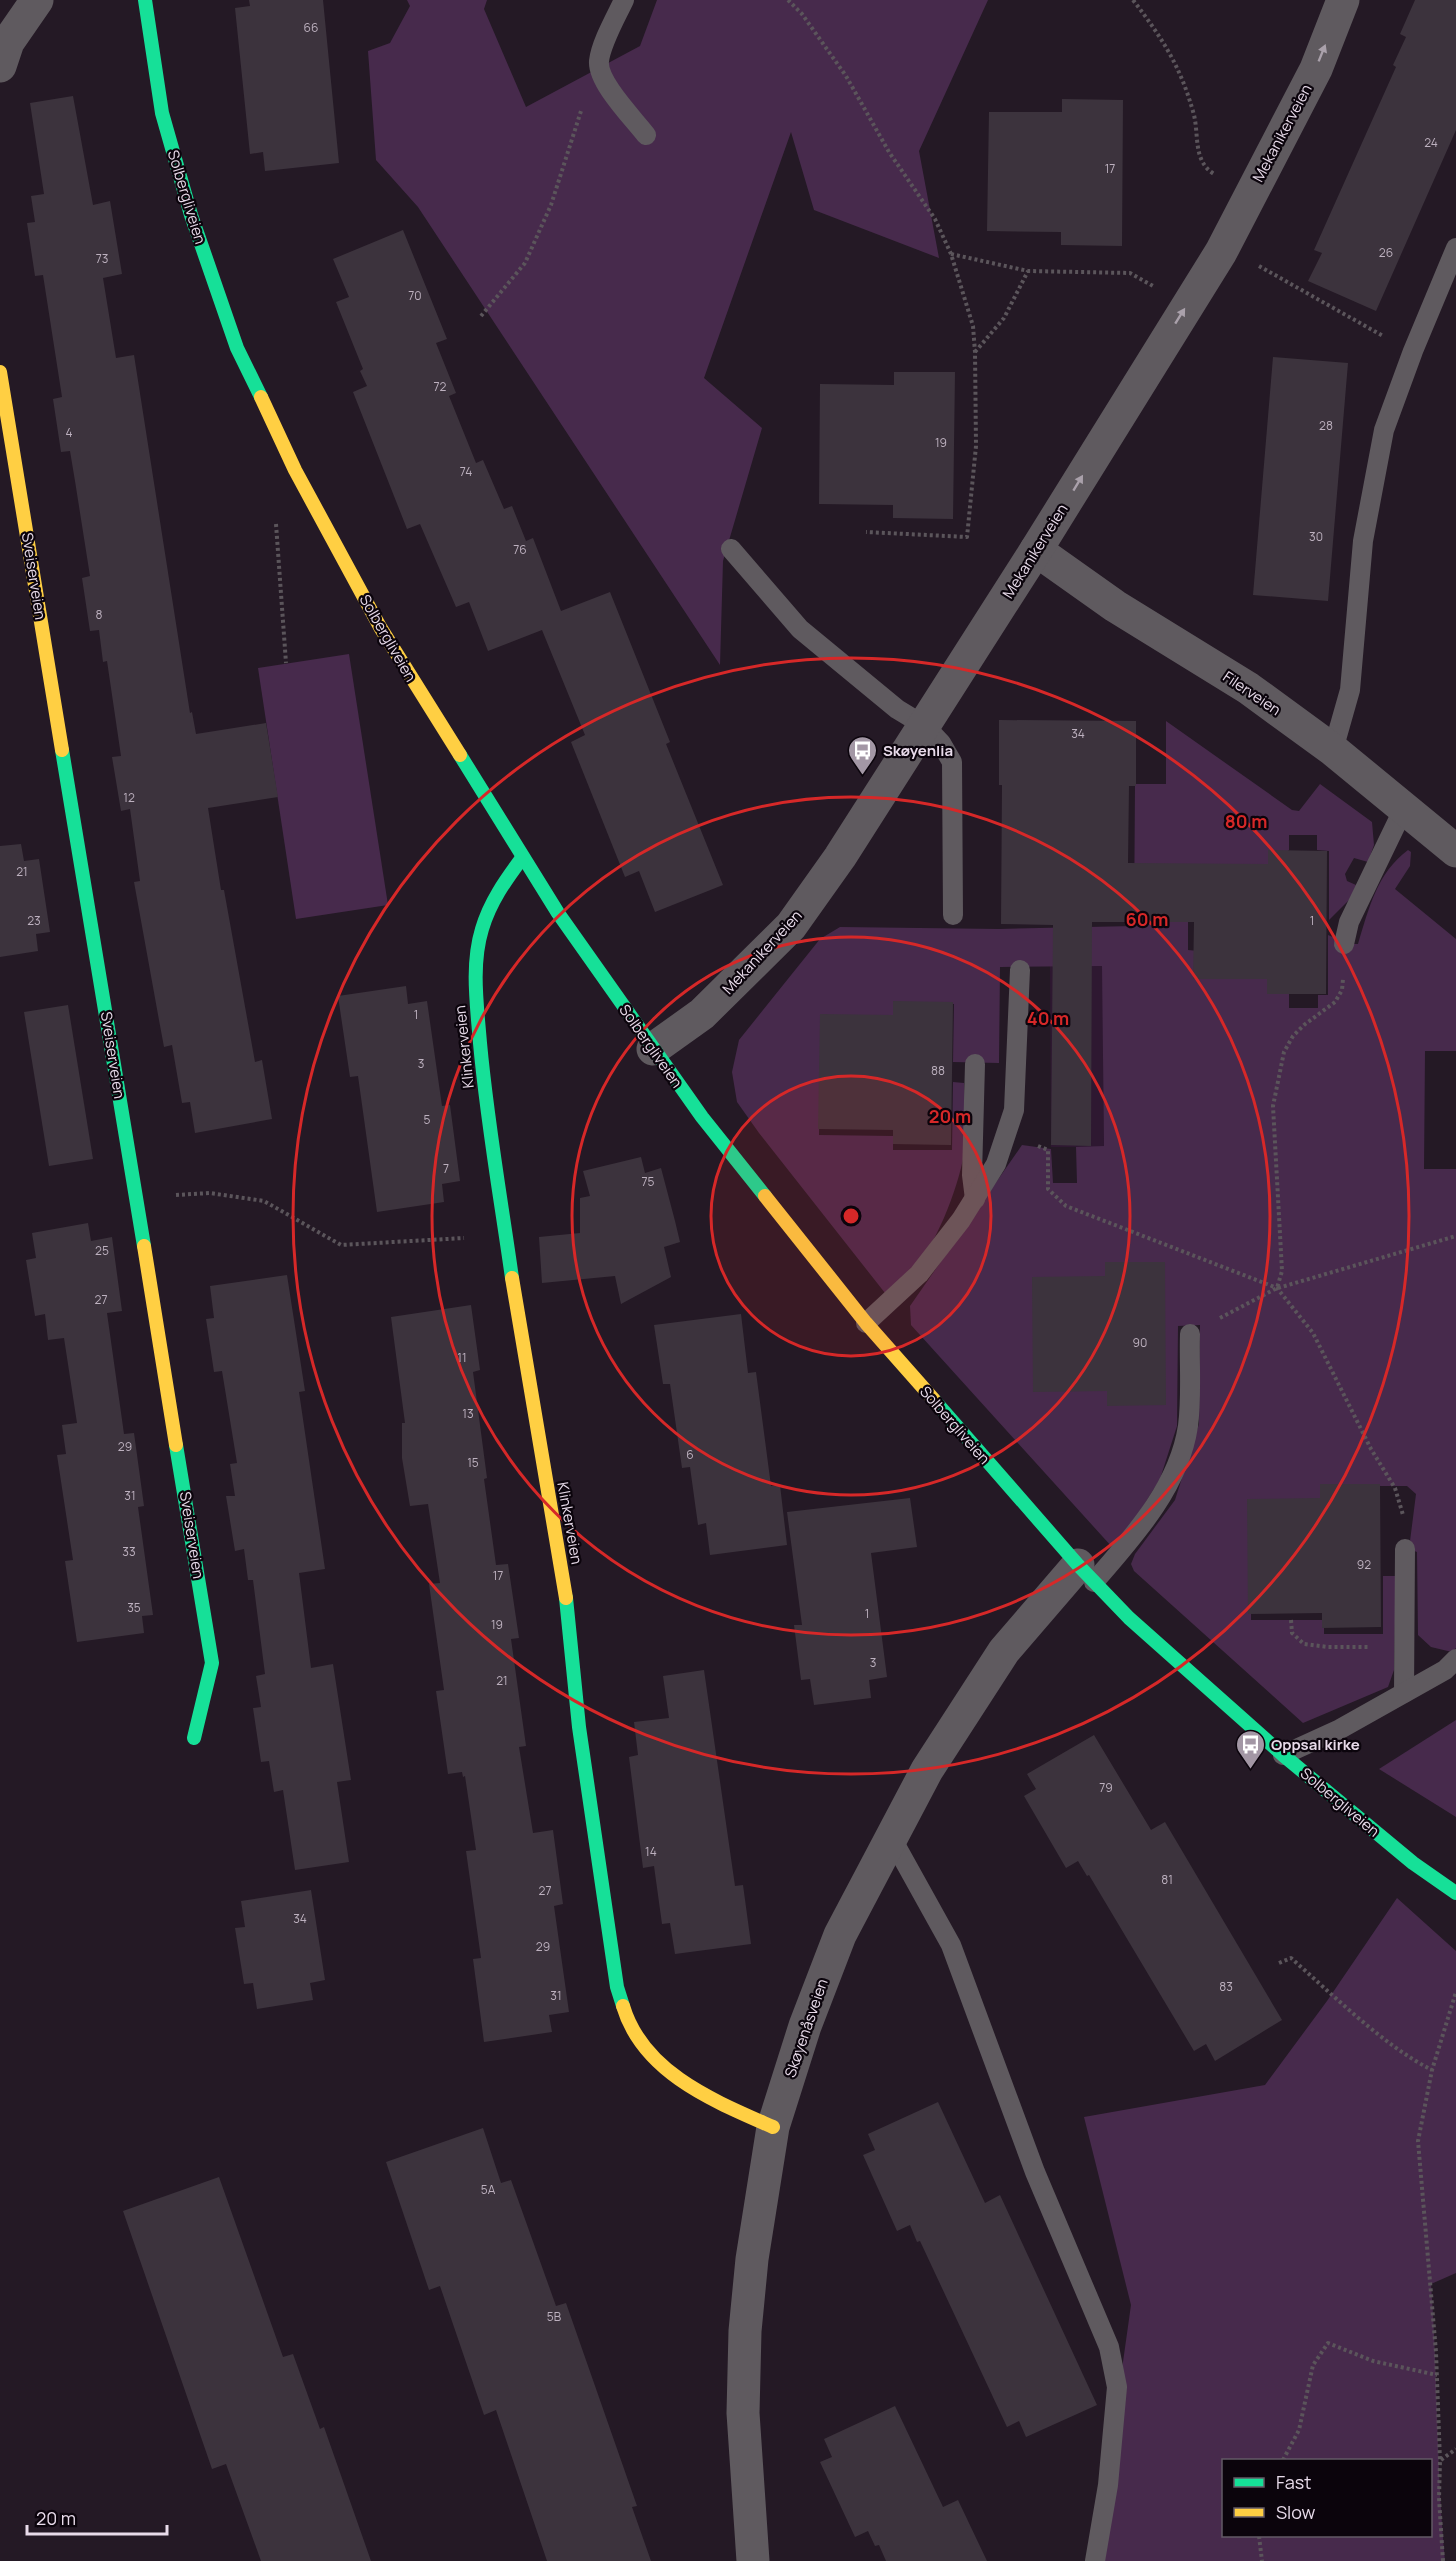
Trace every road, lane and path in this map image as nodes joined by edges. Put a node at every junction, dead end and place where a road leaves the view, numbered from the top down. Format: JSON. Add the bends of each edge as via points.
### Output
{"nodes":[{"id":1,"x":37,"y":0,"type":"edge"},
{"id":2,"x":145,"y":0,"type":"edge"},
{"id":3,"x":624,"y":0,"type":"edge"},
{"id":4,"x":788,"y":0,"type":"edge"},
{"id":5,"x":1133,"y":0,"type":"edge"},
{"id":6,"x":1343,"y":0,"type":"edge"},
{"id":7,"x":0,"y":66,"type":"edge"},
{"id":8,"x":600,"y":73,"type":"junction"},
{"id":9,"x":646,"y":135,"type":"dead end"},
{"id":10,"x":1249,"y":196,"type":"junction"},
{"id":11,"x":1456,"y":248,"type":"edge"},
{"id":12,"x":951,"y":254,"type":"junction"},
{"id":13,"x":1028,"y":271,"type":"junction"},
{"id":14,"x":1272,"y":274,"type":"dead end"},
{"id":15,"x":1187,"y":305,"type":"junction"},
{"id":16,"x":481,"y":316,"type":"dead end"},
{"id":17,"x":1413,"y":351,"type":"junction"},
{"id":18,"x":975,"y":352,"type":"junction"},
{"id":19,"x":0,"y":372,"type":"edge"},
{"id":20,"x":276,"y":520,"type":"dead end"},
{"id":21,"x":866,"y":532,"type":"dead end"},
{"id":22,"x":731,"y":549,"type":"dead end"},
{"id":23,"x":1036,"y":550,"type":"junction"},
{"id":24,"x":286,"y":663,"type":"dead end"},
{"id":25,"x":925,"y":726,"type":"junction"},
{"id":26,"x":1332,"y":750,"type":"junction"},
{"id":27,"x":1404,"y":808,"type":"junction"},
{"id":28,"x":1456,"y":850,"type":"edge"},
{"id":29,"x":522,"y":858,"type":"junction"},
{"id":30,"x":953,"y":915,"type":"dead end"},
{"id":31,"x":1344,"y":944,"type":"joint"},
{"id":32,"x":1020,"y":970,"type":"dead end"},
{"id":33,"x":653,"y":1049,"type":"junction"},
{"id":34,"x":975,"y":1064,"type":"dead end"},
{"id":35,"x":1007,"y":1135,"type":"junction"},
{"id":36,"x":136,"y":1196,"type":"junction"},
{"id":37,"x":975,"y":1199,"type":"junction"},
{"id":38,"x":1456,"y":1236,"type":"edge"},
{"id":39,"x":468,"y":1238,"type":"dead end"},
{"id":40,"x":1277,"y":1288,"type":"junction"},
{"id":41,"x":866,"y":1323,"type":"junction"},
{"id":42,"x":1190,"y":1334,"type":"joint"},
{"id":43,"x":1405,"y":1549,"type":"joint"},
{"id":44,"x":1086,"y":1574,"type":"junction"},
{"id":45,"x":1291,"y":1620,"type":"dead end"},
{"id":46,"x":1404,"y":1646,"type":"junction"},
{"id":47,"x":1456,"y":1659,"type":"edge"},
{"id":48,"x":1404,"y":1693,"type":"junction"},
{"id":49,"x":194,"y":1738,"type":"dead end"},
{"id":50,"x":1283,"y":1755,"type":"junction"},
{"id":51,"x":891,"y":1838,"type":"junction"},
{"id":52,"x":1456,"y":1893,"type":"edge"},
{"id":53,"x":1280,"y":1963,"type":"dead end"},
{"id":54,"x":1456,"y":1992,"type":"edge"},
{"id":55,"x":1432,"y":2070,"type":"junction"},
{"id":56,"x":773,"y":2127,"type":"junction"},
{"id":57,"x":1437,"y":2374,"type":"junction"},
{"id":58,"x":1456,"y":2449,"type":"edge"},
{"id":59,"x":1284,"y":2459,"type":"edge"},
{"id":60,"x":1440,"y":2461,"type":"junction"},
{"id":61,"x":1259,"y":2537,"type":"edge"},
{"id":62,"x":753,"y":2561,"type":"edge"},
{"id":63,"x":1095,"y":2561,"type":"edge"},
{"id":64,"x":1262,"y":2561,"type":"edge"},
{"id":65,"x":1443,"y":2561,"type":"edge"}],
"edges":[{"from":1,"to":7,"type":"street","via":[[8,42]]},
{"from":2,"to":29,"type":"street","name":"Solbergliveien","via":[[162,113],[190,215],[237,348],[295,470],[380,627]]},
{"from":3,"to":8,"type":"lane","via":[[600,55]]},
{"from":4,"to":12,"type":"path","via":[[846,76],[889,152],[935,219]]},
{"from":5,"to":10,"type":"path","via":[[1170,50],[1184,81],[1204,168]]},
{"from":10,"to":6,"type":"street","name":"Mekanikerveien","one_way":true,"via":[[1316,69]]},
{"from":8,"to":9,"type":"lane"},
{"from":8,"to":16,"type":"path","via":[[590,86],[551,205],[525,263]]},
{"from":10,"to":15,"type":"street","name":"Mekanikerveien","via":[[1221,252]]},
{"from":11,"to":17,"type":"lane"},
{"from":12,"to":13,"type":"path"},
{"from":12,"to":18,"type":"path","via":[[973,326]]},
{"from":13,"to":15,"type":"path","via":[[1130,273]]},
{"from":13,"to":18,"type":"path","via":[[1004,318]]},
{"from":14,"to":17,"type":"path"},
{"from":23,"to":15,"type":"street","name":"Mekanikerveien","one_way":true},
{"from":17,"to":26,"type":"lane","via":[[1384,430],[1363,541],[1350,690]]},
{"from":18,"to":21,"type":"path","via":[[976,446],[968,537]]},
{"from":19,"to":36,"type":"street","name":"Sveiserveien"},
{"from":20,"to":24,"type":"path"},
{"from":22,"to":25,"type":"lane","via":[[800,629],[897,709]]},
{"from":23,"to":25,"type":"street","name":"Mekanikerveien"},
{"from":23,"to":26,"type":"street","name":"Filerveien","via":[[1115,606],[1248,688]]},
{"from":25,"to":30,"type":"lane","via":[[952,762]]},
{"from":25,"to":33,"type":"street","name":"Mekanikerveien","via":[[791,926],[702,1014]]},
{"from":26,"to":27,"type":"street","name":"Filerveien"},
{"from":27,"to":28,"type":"street","name":"Filerveien"},
{"from":27,"to":31,"type":"lane","via":[[1349,922]]},
{"from":29,"to":33,"type":"street","name":"Solbergliveien"},
{"from":29,"to":56,"type":"street","name":"Klinkerveien","via":[[495,896],[482,929],[476,997],[515,1304],[565,1590],[579,1727],[617,1988],[640,2044],[677,2078],[707,2098]]},
{"from":31,"to":40,"type":"path","via":[[1341,990],[1335,1002],[1293,1036],[1284,1052],[1273,1106],[1282,1271]]},
{"from":32,"to":35,"type":"lane","via":[[1014,1110]]},
{"from":33,"to":41,"type":"street","name":"Solbergliveien","via":[[702,1117]]},
{"from":34,"to":37,"type":"lane"},
{"from":35,"to":37,"type":"lane","via":[[996,1164]]},
{"from":35,"to":40,"type":"path","via":[[1048,1150],[1048,1189],[1066,1206]]},
{"from":36,"to":39,"type":"path","via":[[210,1193],[264,1201],[341,1245]]},
{"from":36,"to":49,"type":"street","name":"Sveiserveien","via":[[212,1663]]},
{"from":37,"to":41,"type":"lane","via":[[919,1274]]},
{"from":38,"to":40,"type":"path"},
{"from":40,"to":42,"type":"path"},
{"from":40,"to":43,"type":"path","via":[[1313,1333],[1395,1488],[1402,1509]]},
{"from":41,"to":44,"type":"street","name":"Solbergliveien"},
{"from":42,"to":44,"type":"lane","via":[[1188,1426],[1176,1466],[1139,1528]]},
{"from":43,"to":46,"type":"lane"},
{"from":44,"to":50,"type":"street","name":"Solbergliveien"},
{"from":44,"to":51,"type":"street","name":"Skøyenåsveien","via":[[1004,1651],[927,1770]]},
{"from":45,"to":46,"type":"path","via":[[1292,1633],[1304,1644]]},
{"from":46,"to":48,"type":"lane"},
{"from":47,"to":48,"type":"lane","via":[[1445,1670]]},
{"from":48,"to":50,"type":"lane"},
{"from":50,"to":52,"type":"street","name":"Solbergliveien","via":[[1413,1863]]},
{"from":51,"to":56,"type":"street","name":"Skøyenåsveien","via":[[840,1935],[805,2026]]},
{"from":51,"to":63,"type":"lane","via":[[951,1945],[1035,2172],[1109,2347],[1117,2387],[1108,2485]]},
{"from":53,"to":55,"type":"path","via":[[1291,1958],[1406,2054]]},
{"from":54,"to":55,"type":"path"},
{"from":55,"to":57,"type":"path","via":[[1418,2141]]},
{"from":56,"to":62,"type":"street","name":"Skøyenåsveien","via":[[745,2331],[743,2413]]},
{"from":57,"to":59,"type":"path","via":[[1373,2361],[1328,2343],[1313,2365],[1299,2430]]},
{"from":57,"to":60,"type":"path"},
{"from":58,"to":60,"type":"path"},
{"from":60,"to":65,"type":"path"},
{"from":61,"to":64,"type":"path"}]}
